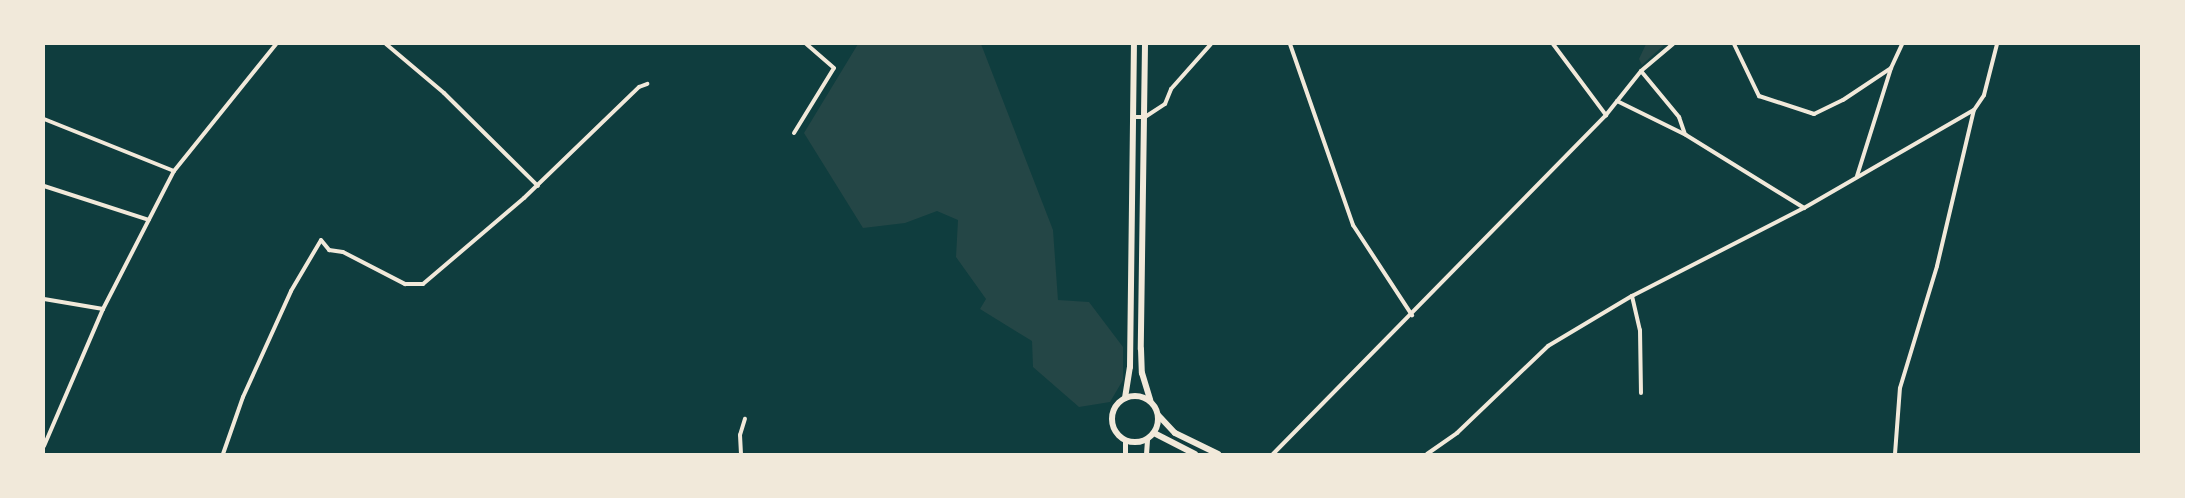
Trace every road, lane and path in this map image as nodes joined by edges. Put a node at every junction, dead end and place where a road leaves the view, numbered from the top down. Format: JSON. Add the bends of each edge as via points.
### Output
{"nodes":[{"id":1,"x":276,"y":44,"type":"edge"},
{"id":2,"x":386,"y":44,"type":"edge"},
{"id":3,"x":806,"y":44,"type":"edge"},
{"id":4,"x":1134,"y":44,"type":"edge"},
{"id":5,"x":1146,"y":44,"type":"edge"},
{"id":6,"x":1211,"y":44,"type":"edge"},
{"id":7,"x":1290,"y":44,"type":"edge"},
{"id":8,"x":1553,"y":44,"type":"edge"},
{"id":9,"x":1673,"y":44,"type":"edge"},
{"id":10,"x":1734,"y":44,"type":"edge"},
{"id":11,"x":1902,"y":44,"type":"edge"},
{"id":12,"x":1997,"y":44,"type":"edge"},
{"id":13,"x":1891,"y":68,"type":"junction"},
{"id":14,"x":1641,"y":71,"type":"junction"},
{"id":15,"x":647,"y":84,"type":"dead end"},
{"id":16,"x":1617,"y":101,"type":"junction"},
{"id":17,"x":1974,"y":110,"type":"junction"},
{"id":18,"x":1606,"y":115,"type":"junction"},
{"id":19,"x":1133,"y":117,"type":"junction"},
{"id":20,"x":1145,"y":117,"type":"junction"},
{"id":21,"x":44,"y":119,"type":"edge"},
{"id":22,"x":794,"y":133,"type":"dead end"},
{"id":23,"x":1686,"y":135,"type":"junction"},
{"id":24,"x":174,"y":171,"type":"junction"},
{"id":25,"x":1857,"y":176,"type":"junction"},
{"id":26,"x":44,"y":186,"type":"edge"},
{"id":27,"x":538,"y":186,"type":"junction"},
{"id":28,"x":1804,"y":208,"type":"junction"},
{"id":29,"x":149,"y":220,"type":"junction"},
{"id":30,"x":1632,"y":296,"type":"junction"},
{"id":31,"x":44,"y":299,"type":"edge"},
{"id":32,"x":103,"y":309,"type":"junction"},
{"id":33,"x":1412,"y":315,"type":"junction"},
{"id":34,"x":1641,"y":393,"type":"dead end"},
{"id":35,"x":1125,"y":398,"type":"junction"},
{"id":36,"x":1150,"y":400,"type":"junction"},
{"id":37,"x":1159,"y":416,"type":"junction"},
{"id":38,"x":745,"y":419,"type":"dead end"},
{"id":39,"x":1154,"y":433,"type":"junction"},
{"id":40,"x":1147,"y":439,"type":"junction"},
{"id":41,"x":1125,"y":440,"type":"junction"},
{"id":42,"x":44,"y":446,"type":"edge"},
{"id":43,"x":223,"y":454,"type":"edge"},
{"id":44,"x":741,"y":454,"type":"edge"},
{"id":45,"x":1125,"y":454,"type":"edge"},
{"id":46,"x":1146,"y":454,"type":"edge"},
{"id":47,"x":1195,"y":454,"type":"edge"},
{"id":48,"x":1218,"y":454,"type":"edge"},
{"id":49,"x":1273,"y":454,"type":"edge"},
{"id":50,"x":1427,"y":454,"type":"edge"},
{"id":51,"x":1895,"y":454,"type":"edge"}],
"edges":[{"from":1,"to":24,"type":"street"},
{"from":2,"to":27,"type":"street","via":[[444,93]]},
{"from":3,"to":22,"type":"street","via":[[834,68]]},
{"from":4,"to":19,"type":"highway"},
{"from":5,"to":20,"type":"highway"},
{"from":6,"to":20,"type":"street","via":[[1171,89],[1165,104]]},
{"from":7,"to":33,"type":"street","via":[[1353,225]]},
{"from":8,"to":18,"type":"street"},
{"from":9,"to":14,"type":"street"},
{"from":10,"to":13,"type":"street","via":[[1759,96],[1814,114]]},
{"from":11,"to":13,"type":"street"},
{"from":12,"to":17,"type":"street","via":[[1984,95]]},
{"from":13,"to":25,"type":"street"},
{"from":14,"to":16,"type":"street"},
{"from":14,"to":23,"type":"street","via":[[1679,117]]},
{"from":15,"to":27,"type":"street","via":[[639,87]]},
{"from":16,"to":18,"type":"street"},
{"from":16,"to":23,"type":"street"},
{"from":17,"to":25,"type":"street"},
{"from":17,"to":51,"type":"street","via":[[1937,266],[1900,388]]},
{"from":18,"to":33,"type":"street"},
{"from":19,"to":20,"type":"street"},
{"from":19,"to":35,"type":"highway","via":[[1130,367]]},
{"from":20,"to":36,"type":"highway","via":[[1141,349],[1142,373]]},
{"from":21,"to":24,"type":"street"},
{"from":23,"to":28,"type":"street"},
{"from":24,"to":29,"type":"street"},
{"from":25,"to":28,"type":"street"},
{"from":26,"to":29,"type":"street"},
{"from":27,"to":43,"type":"street","via":[[428,281],[416,286],[343,252],[329,250],[321,240],[291,291],[243,397]]},
{"from":28,"to":30,"type":"street"},
{"from":29,"to":32,"type":"street"},
{"from":30,"to":34,"type":"street","via":[[1640,330]]},
{"from":30,"to":50,"type":"street","via":[[1548,346],[1457,433]]},
{"from":31,"to":32,"type":"street"},
{"from":32,"to":42,"type":"street"},
{"from":33,"to":49,"type":"street"},
{"from":35,"to":36,"type":"highway"},
{"from":35,"to":41,"type":"highway","via":[[1118,403],[1112,419],[1113,428]]},
{"from":36,"to":37,"type":"highway"},
{"from":37,"to":39,"type":"highway"},
{"from":37,"to":48,"type":"highway","via":[[1174,433]]},
{"from":38,"to":44,"type":"street","via":[[740,435]]},
{"from":39,"to":40,"type":"highway"},
{"from":39,"to":47,"type":"highway"},
{"from":40,"to":41,"type":"highway"},
{"from":40,"to":46,"type":"main road"},
{"from":41,"to":45,"type":"main road"}]}
